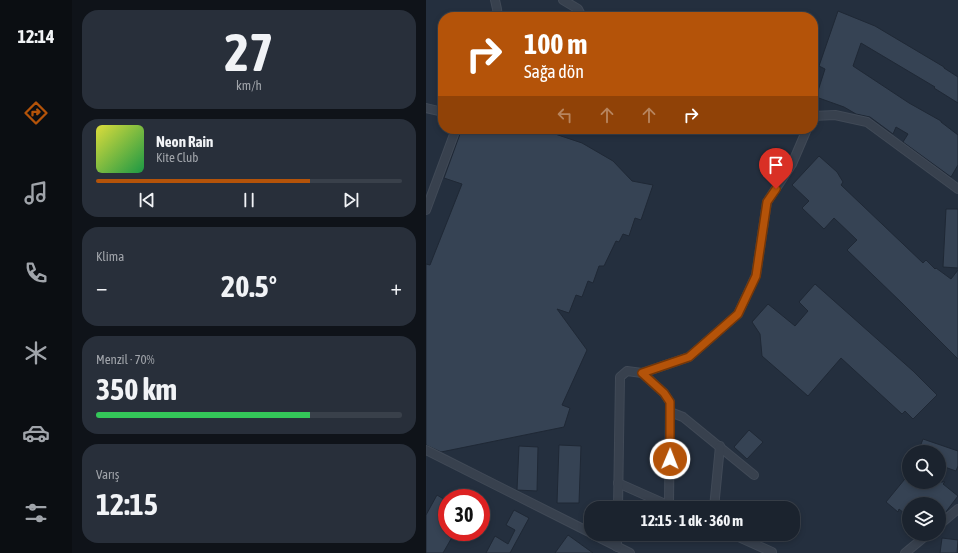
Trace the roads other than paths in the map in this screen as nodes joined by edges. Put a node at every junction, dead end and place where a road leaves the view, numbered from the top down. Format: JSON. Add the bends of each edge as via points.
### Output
{"nodes":[{"id":1,"x":494,"y":0,"type":"edge"},
{"id":2,"x":563,"y":0,"type":"edge"},
{"id":3,"x":497,"y":12,"type":"edge"},
{"id":4,"x":580,"y":12,"type":"edge"},
{"id":5,"x":426,"y":108,"type":"edge"},
{"id":6,"x":438,"y":111,"type":"edge"},
{"id":7,"x":818,"y":116,"type":"edge"},
{"id":8,"x":454,"y":134,"type":"edge"},
{"id":9,"x":805,"y":134,"type":"edge"},
{"id":10,"x":958,"y":189,"type":"edge"},
{"id":11,"x":428,"y":200,"type":"edge"},
{"id":12,"x":426,"y":210,"type":"edge"},
{"id":13,"x":642,"y":373,"type":"junction"},
{"id":14,"x":670,"y":412,"type":"junction"},
{"id":15,"x":720,"y":446,"type":"junction"},
{"id":16,"x":426,"y":450,"type":"edge"},
{"id":17,"x":754,"y":475,"type":"dead end"},
{"id":18,"x":618,"y":483,"type":"junction"},
{"id":19,"x":618,"y":501,"type":"edge"},
{"id":20,"x":658,"y":501,"type":"edge"},
{"id":21,"x":672,"y":501,"type":"edge"},
{"id":22,"x":715,"y":501,"type":"edge"},
{"id":23,"x":958,"y":509,"type":"edge"},
{"id":24,"x":946,"y":519,"type":"edge"},
{"id":25,"x":584,"y":530,"type":"edge"},
{"id":26,"x":605,"y":541,"type":"edge"},
{"id":27,"x":617,"y":541,"type":"edge"},
{"id":28,"x":748,"y":541,"type":"edge"},
{"id":29,"x":920,"y":541,"type":"edge"},
{"id":30,"x":617,"y":547,"type":"junction"},
{"id":31,"x":630,"y":553,"type":"edge"},
{"id":32,"x":772,"y":553,"type":"edge"},
{"id":33,"x":905,"y":553,"type":"edge"}],
"edges":[{"from":1,"to":3,"type":"street"},
{"from":2,"to":4,"type":"street"},
{"from":5,"to":6,"type":"street"},
{"from":7,"to":10,"type":"street","via":[[835,115],[867,122]]},
{"from":8,"to":11,"type":"street"},
{"from":9,"to":13,"type":"street","via":[[792,164],[767,202],[756,276],[738,314],[689,357]]},
{"from":11,"to":12,"type":"street"},
{"from":13,"to":14,"type":"street","via":[[666,396],[670,402]]},
{"from":13,"to":18,"type":"street","via":[[627,371],[620,377]]},
{"from":14,"to":15,"type":"street","via":[[683,417]]},
{"from":14,"to":21,"type":"street"},
{"from":15,"to":17,"type":"street"},
{"from":15,"to":22,"type":"street"},
{"from":16,"to":25,"type":"street"},
{"from":18,"to":19,"type":"street"},
{"from":18,"to":20,"type":"street"},
{"from":23,"to":24,"type":"street"},
{"from":26,"to":30,"type":"street"},
{"from":27,"to":30,"type":"street"},
{"from":28,"to":32,"type":"street"},
{"from":29,"to":33,"type":"street"},
{"from":30,"to":31,"type":"street"}]}
